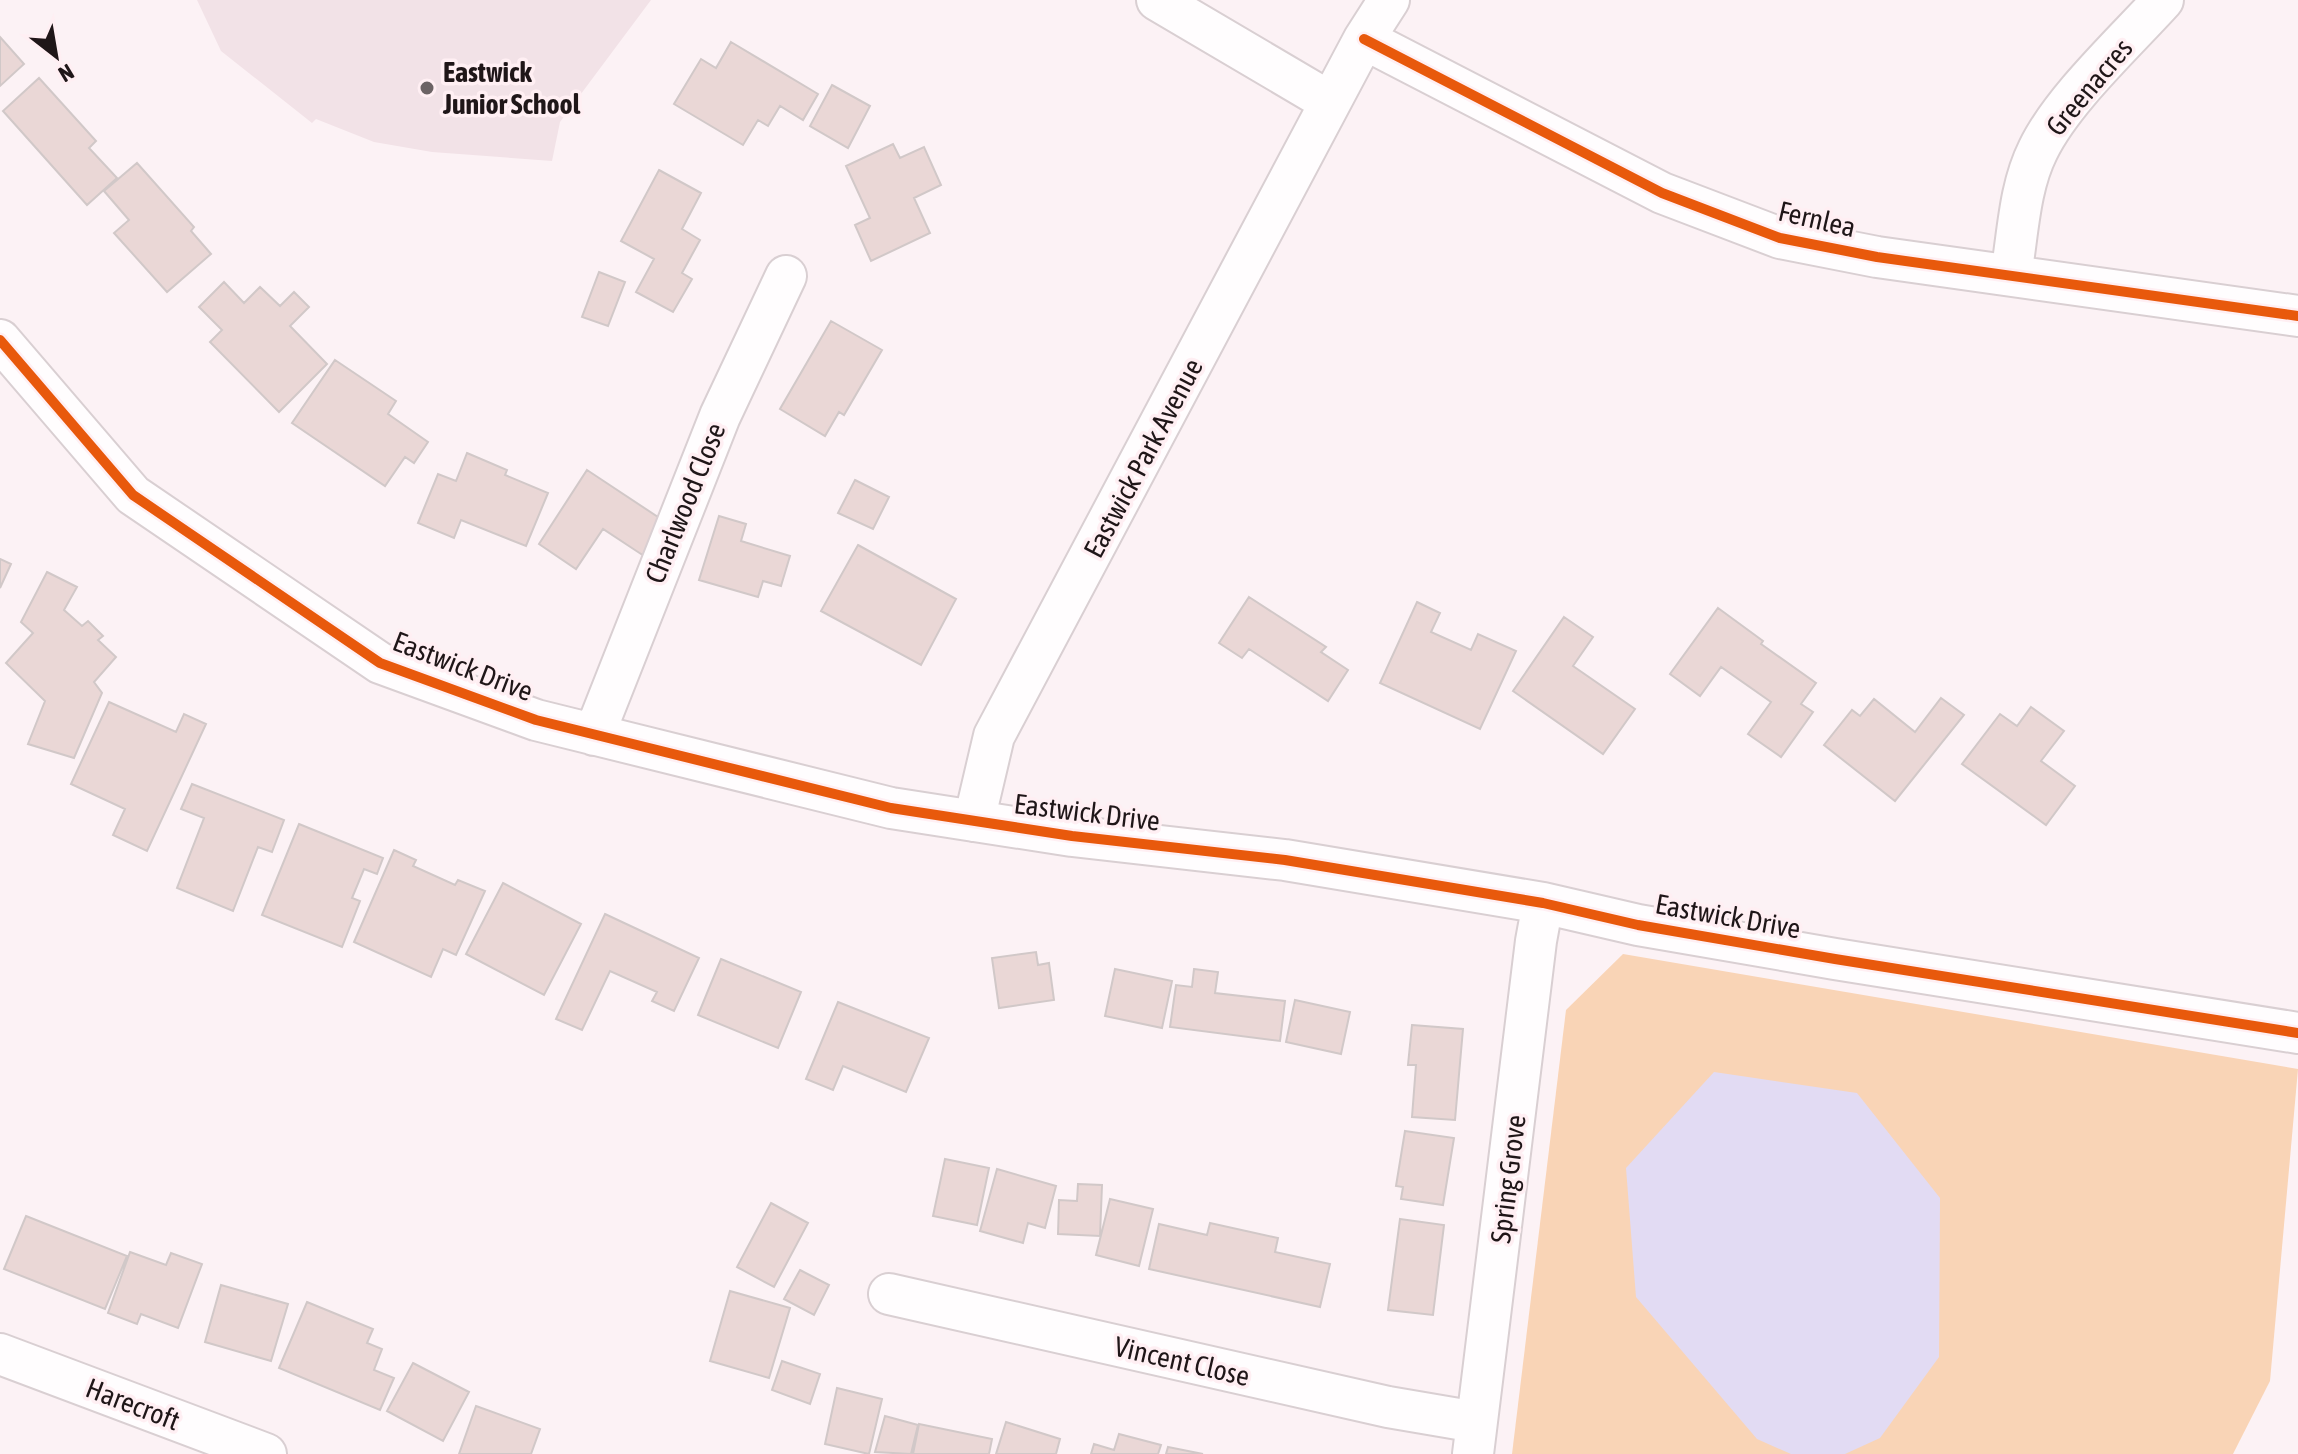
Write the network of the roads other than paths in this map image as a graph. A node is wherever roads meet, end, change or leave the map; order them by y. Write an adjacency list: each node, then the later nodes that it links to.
1 (1157, 0): 5 (street)
2 (1389, 0): 4 (street, Eastwick Park Avenue)
3 (2163, 0): 6 (street, Greenacres)
4 (1364, 39): 5 (street, Eastwick Park Avenue); 6 (street, Fernlea)
5 (1330, 102): 11 (street, Eastwick Park Avenue)
6 (2011, 275): 8 (street, Fernlea)
7 (786, 276): 10 (street, Charlwood Close)
8 (2298, 316)
9 (0, 340): 10 (street, Eastwick Drive)
10 (594, 735): 11 (street, Eastwick Drive)
11 (974, 821): 12 (street, Eastwick Drive)
12 (1543, 903): 13 (street, Eastwick Drive); 16 (street, Spring Grove)
13 (2298, 1033)
14 (889, 1294): 16 (street, Vincent Close)
15 (0, 1354): 17 (street, Harecroft)
16 (1475, 1438)
17 (266, 1454)

